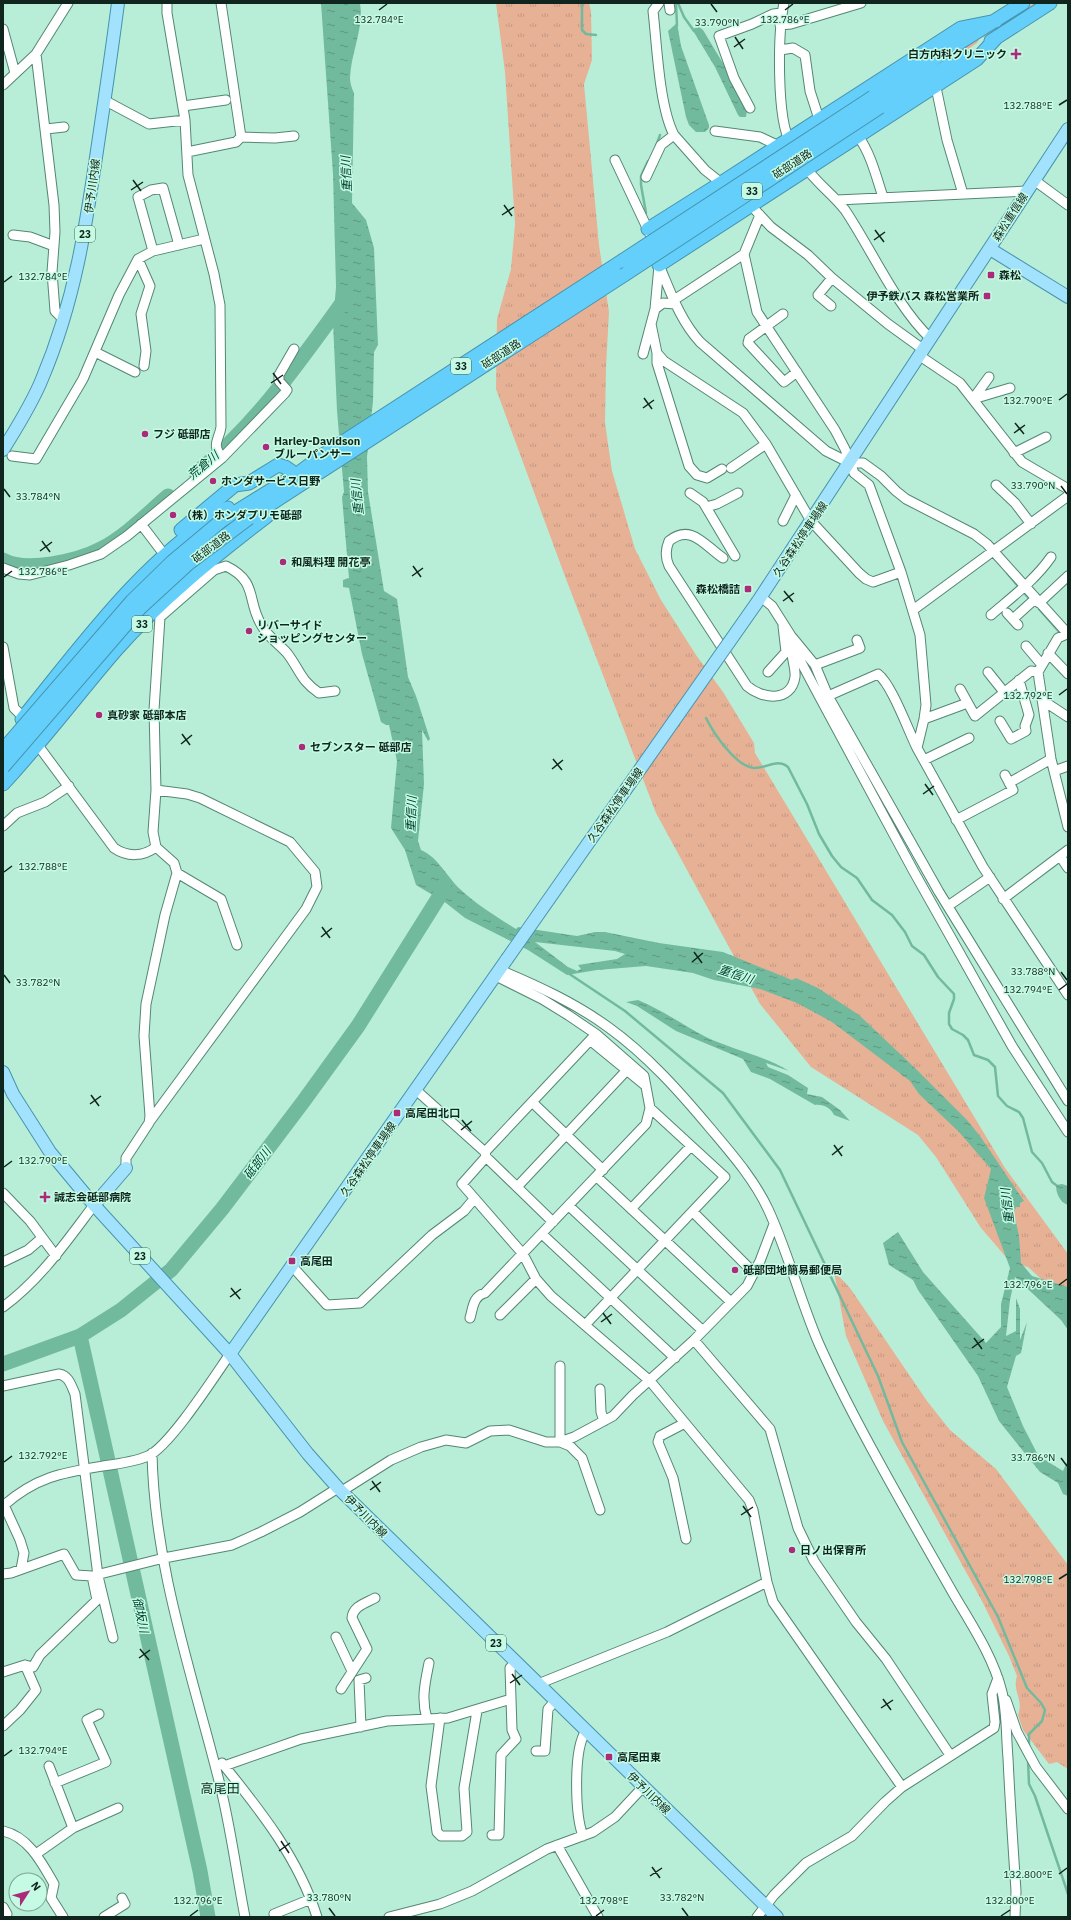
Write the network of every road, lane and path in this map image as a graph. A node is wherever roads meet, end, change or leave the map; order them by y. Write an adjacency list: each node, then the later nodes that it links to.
1 (68, 3): 16 (street)
2 (118, 3): 20 (main road, 伊予川内線 / 23)
3 (167, 3): 23 (street)
4 (221, 3): 34 (street)
5 (659, 3): 31 (street)
6 (784, 3): 10 (street)
7 (861, 3): 12 (street)
8 (1024, 3): 11 (highway, 砥部道路 / 33)
9 (1050, 3): 14 (highway, 砥部道路 / 33)
10 (782, 13): 12 (street); 24 (street)
11 (996, 21): 22 (highway, 砥部道路 / 33); 25 (highway)
12 (780, 25): 15 (street)
13 (3, 29): 17 (street)
14 (998, 37): 19 (highway); 22 (highway, 砥部道路 / 33)
15 (780, 50): 25 (street); 35 (street)
16 (36, 54): 17 (street); 28 (street)
17 (15, 73): 18 (street)
18 (3, 85)
19 (933, 87): 33 (highway); 42 (street)
20 (104, 100): 26 (street); 63 (main road, 伊予川内線 / 23)
21 (226, 100): 23 (street)
22 (877, 102): 84 (highway, 砥部道路 / 33, bridge); 84 (highway, 砥部道路 / 33, bridge)
23 (183, 106): 26 (street)
24 (750, 108)
25 (819, 119): 35 (highway)
26 (185, 120): 36 (street)
27 (64, 127): 28 (street)
28 (46, 129): 51 (street)
29 (1068, 129): 41 (main road, 森松重信線)
30 (715, 131): 35 (street)
31 (674, 135): 39 (street); 40 (street)
32 (294, 136): 34 (street)
33 (858, 136): 38 (highway); 43 (street)
34 (241, 137): 36 (street)
35 (783, 143): 38 (street); 40 (highway)
36 (187, 152): 49 (street)
37 (615, 160): 47 (street)
38 (807, 168): 44 (street); 46 (highway)
39 (646, 177)
40 (722, 183): 46 (street); 47 (highway)
41 (1031, 185): 42 (street); 45 (street); 52 (main road, 森松重信線)
42 (963, 194): 43 (street)
43 (883, 197): 44 (street)
44 (837, 200): 66 (street)
45 (1068, 205)
46 (755, 210): 54 (street); 56 (highway); 57 (street)
47 (648, 229): 56 (street)
48 (13, 234): 51 (street)
49 (204, 239): 50 (street); 82 (street)
50 (178, 245): 53 (street); 53 (street)
51 (54, 246): 63 (street)
52 (990, 249): 58 (main road, 森松重信線); 66 (main road, 久谷森松停車場線)
53 (154, 251): 55 (street)
54 (744, 254): 59 (street); 65 (street)
55 (138, 259): 68 (street); 72 (street)
56 (659, 265): 59 (street); 61 (street)
57 (832, 278): 60 (street); 70 (street)
58 (1068, 298)
59 (674, 302): 61 (street); 83 (street)
60 (831, 306)
61 (655, 309): 64 (street)
62 (782, 314): 65 (street)
63 (63, 319): 80 (main road, 伊予川内線 / 23)
64 (651, 324): 69 (street); 71 (street)
65 (765, 326): 74 (street); 74 (street)
66 (931, 339): 70 (main road, 久谷森松停車場線)
67 (294, 349): 82 (street)
68 (95, 352): 73 (street); 80 (street)
69 (657, 352): 79 (street); 79 (street)
70 (922, 353): 77 (street); 83 (main road, 久谷森松停車場線)
71 (643, 354)
72 (144, 366)
73 (135, 372)
74 (797, 372): 83 (street)
75 (989, 377): 77 (street)
76 (1010, 388): 77 (street)
77 (973, 399): 81 (street)
78 (1046, 437): 81 (street)
79 (766, 444): 89 (street)
80 (7, 453)
81 (1014, 453): 86 (street)
82 (220, 455): 95 (street)
83 (850, 463): 94 (main road, 久谷森松停車場線); 98 (street); 103 (street)
84 (298, 474): 92 (highway, 砥部道路 / 33); 92 (highway, 33); 109 (highway, 33); 144 (highway, 砥部道路 / 33, bridge)
85 (996, 485): 96 (street)
86 (1068, 489)
87 (690, 493): 91 (street)
88 (738, 493): 91 (street)
89 (796, 495): 93 (street); 94 (street)
90 (1068, 496): 96 (street)
91 (706, 507): 99 (street)
92 (215, 515): 97 (highway, 33); 140 (highway, 砥部道路 / 33, bridge)
93 (782, 521)
94 (811, 521): 103 (street); 106 (main road, 久谷森松停車場線)
95 (141, 524): 97 (street); 102 (street)
96 (1031, 524): 98 (street)
97 (167, 547): 132 (highway, 33)
98 (995, 551): 105 (street); 108 (street)
99 (735, 556)
100 (723, 558): 116 (street)
101 (1051, 558): 105 (street)
102 (3, 568)
103 (901, 572): 108 (street)
104 (1068, 576): 107 (street)
105 (1025, 587): 107 (street); 110 (street)
106 (760, 599): 112 (street); 161 (main road, 久谷森松停車場線, bridge)
107 (1037, 601): 111 (street); 113 (street)
108 (913, 610): 134 (street)
109 (155, 612): 127 (street); 138 (highway, 33); 148 (street)
110 (990, 615)
111 (1013, 619)
112 (783, 624): 114 (street); 122 (street)
113 (1068, 633): 119 (street)
114 (791, 636): 116 (street); 120 (street)
115 (857, 640): 120 (street)
116 (792, 645): 172 (street)
117 (1026, 646): 121 (street)
118 (3, 647): 132 (street)
119 (1048, 653): 121 (street); 124 (street)
120 (815, 665): 129 (street)
121 (1040, 668): 125 (street); 130 (street)
122 (768, 672)
123 (988, 672): 128 (street)
124 (1068, 674)
125 (1019, 680): 128 (street); 135 (street)
126 (960, 690): 128 (street)
127 (335, 691)
128 (1004, 692)
129 (828, 696): 139 (street); 159 (street)
130 (1042, 700): 133 (street); 141 (street)
131 (962, 705): 134 (street)
132 (23, 717): 137 (highway, 33)
133 (1068, 717)
134 (924, 719): 139 (street)
135 (1000, 721)
136 (969, 738): 142 (street)
137 (3, 742)
138 (37, 744): 146 (highway, 33); 147 (street)
139 (917, 748): 142 (street)
140 (3, 750)
141 (1051, 759): 145 (street); 149 (street)
142 (924, 760): 149 (street)
143 (1068, 766): 145 (street)
144 (3, 768)
145 (1054, 771): 151 (street)
146 (3, 784)
147 (69, 786): 150 (street); 152 (street)
148 (156, 790): 152 (street); 171 (street)
149 (956, 820): 157 (street)
150 (3, 826)
151 (1068, 828)
152 (156, 847): 156 (street)
153 (1068, 850): 154 (street)
154 (1060, 856): 155 (street); 158 (street)
155 (1068, 868)
156 (177, 873): 160 (street); 171 (street)
157 (990, 877): 158 (street); 159 (street)
158 (1003, 899): 162 (street)
159 (948, 906): 168 (street)
160 (237, 945)
161 (498, 973): 163 (street); 167 (main road, 久谷森松停車場線); 186 (street)
162 (1068, 995)
163 (594, 1037): 164 (street); 166 (street); 169 (street)
164 (627, 1070): 166 (street); 173 (street)
165 (3, 1073): 182 (main road, 伊予川内線 / 23)
166 (646, 1086): 170 (street)
167 (416, 1090): 175 (street); 193 (main road, 久谷森松停車場線)
168 (1068, 1101)
169 (532, 1102): 173 (street); 175 (street)
170 (650, 1108): 174 (street); 177 (street)
171 (149, 1122): 176 (street)
172 (1068, 1132)
173 (566, 1135): 177 (street); 178 (street)
174 (691, 1146): 183 (street); 184 (street)
175 (486, 1154): 178 (street); 180 (street)
176 (126, 1168): 182 (main road)
177 (600, 1173): 181 (street); 183 (street)
178 (517, 1187): 185 (street)
179 (3, 1193): 188 (street)
180 (474, 1199): 190 (street); 193 (street)
181 (569, 1206): 185 (street); 194 (street)
182 (96, 1207): 191 (street); 205 (main road, 伊予川内線 / 23)
183 (631, 1209): 189 (street)
184 (693, 1212): 189 (street); 195 (street)
185 (553, 1222): 187 (street)
186 (774, 1224): 195 (street); 233 (street)
187 (542, 1234): 190 (street); 197 (street)
188 (42, 1238): 191 (street); 192 (street)
189 (665, 1241): 194 (street); 198 (street)
190 (523, 1254): 196 (street); 201 (street)
191 (56, 1256): 199 (street)
192 (3, 1262)
193 (292, 1266): 205 (main road, 久谷森松停車場線)
194 (638, 1270): 197 (street); 203 (street)
195 (754, 1273): 198 (street)
196 (536, 1279): 200 (street); 202 (street)
197 (611, 1298): 202 (street); 206 (street)
198 (731, 1302): 203 (street)
199 (3, 1307)
200 (500, 1315)
201 (470, 1318)
202 (585, 1325): 208 (street)
203 (702, 1330): 204 (street)
204 (694, 1340): 206 (street); 248 (street)
205 (230, 1354): 214 (street); 216 (main road, 伊予川内線 / 23)
206 (675, 1358): 208 (street)
207 (560, 1366): 213 (street)
208 (650, 1381): 211 (street); 212 (street)
209 (3, 1386): 215 (street)
210 (600, 1388): 211 (street)
211 (604, 1421): 213 (street)
212 (686, 1423): 219 (street); 224 (street)
213 (560, 1442): 216 (street); 218 (street)
214 (150, 1455): 215 (street); 220 (street)
215 (85, 1469): 217 (street); 223 (street)
216 (340, 1490): 220 (street); 228 (main road, 伊予川内線 / 23)
217 (4, 1506): 221 (street)
218 (600, 1510)
219 (686, 1539)
220 (161, 1560): 223 (street); 246 (street)
221 (21, 1570): 222 (street); 223 (street)
222 (3, 1574)
223 (97, 1576): 227 (street); 230 (street)
224 (767, 1582): 234 (street); 253 (street)
225 (375, 1598): 232 (street)
226 (336, 1637): 232 (street)
227 (113, 1638)
228 (516, 1662): 234 (main road, 伊予川内線 / 23); 237 (street)
229 (429, 1663): 242 (street)
230 (25, 1665): 231 (street); 243 (street)
231 (3, 1672)
232 (351, 1674): 235 (street); 244 (street)
233 (998, 1678): 236 (street); 248 (street)
234 (538, 1684): 238 (main road, 伊予川内線 / 23)
235 (341, 1689)
236 (1003, 1694): 255 (street); 274 (street)
237 (511, 1699): 239 (street); 258 (street)
238 (555, 1701): 245 (main road, 伊予川内線 / 23); 247 (street)
239 (476, 1711): 241 (street); 241 (street)
240 (99, 1714): 251 (street)
241 (440, 1718): 242 (street)
242 (427, 1719): 244 (street)
243 (3, 1726)
244 (361, 1727): 250 (street)
245 (586, 1731): 252 (main road, 伊予川内線 / 23); 259 (street)
246 (211, 1749): 250 (street); 267 (street)
247 (536, 1751)
248 (950, 1755): 253 (street)
249 (49, 1766): 251 (street)
250 (224, 1766): 263 (street)
251 (56, 1783): 256 (street)
252 (643, 1787): 259 (street); 264 (main road, 伊予川内線 / 23)
253 (902, 1787): 264 (street)
254 (118, 1808): 256 (street)
255 (1068, 1809)
256 (73, 1828): 261 (street)
257 (3, 1831): 261 (street)
258 (492, 1835)
259 (583, 1836): 260 (street)
260 (558, 1845): 270 (street); 271 (street)
261 (36, 1854): 265 (street)
262 (122, 1898): 266 (street)
263 (311, 1899): 268 (street); 269 (street)
264 (766, 1905): 272 (street); 273 (main road, 伊予川内線 / 23)
265 (63, 1917)
266 (104, 1917)
267 (245, 1917)
268 (275, 1917)
269 (317, 1917)
270 (389, 1917)
271 (598, 1917)
272 (757, 1917)
273 (777, 1917)
274 (1014, 1917)

